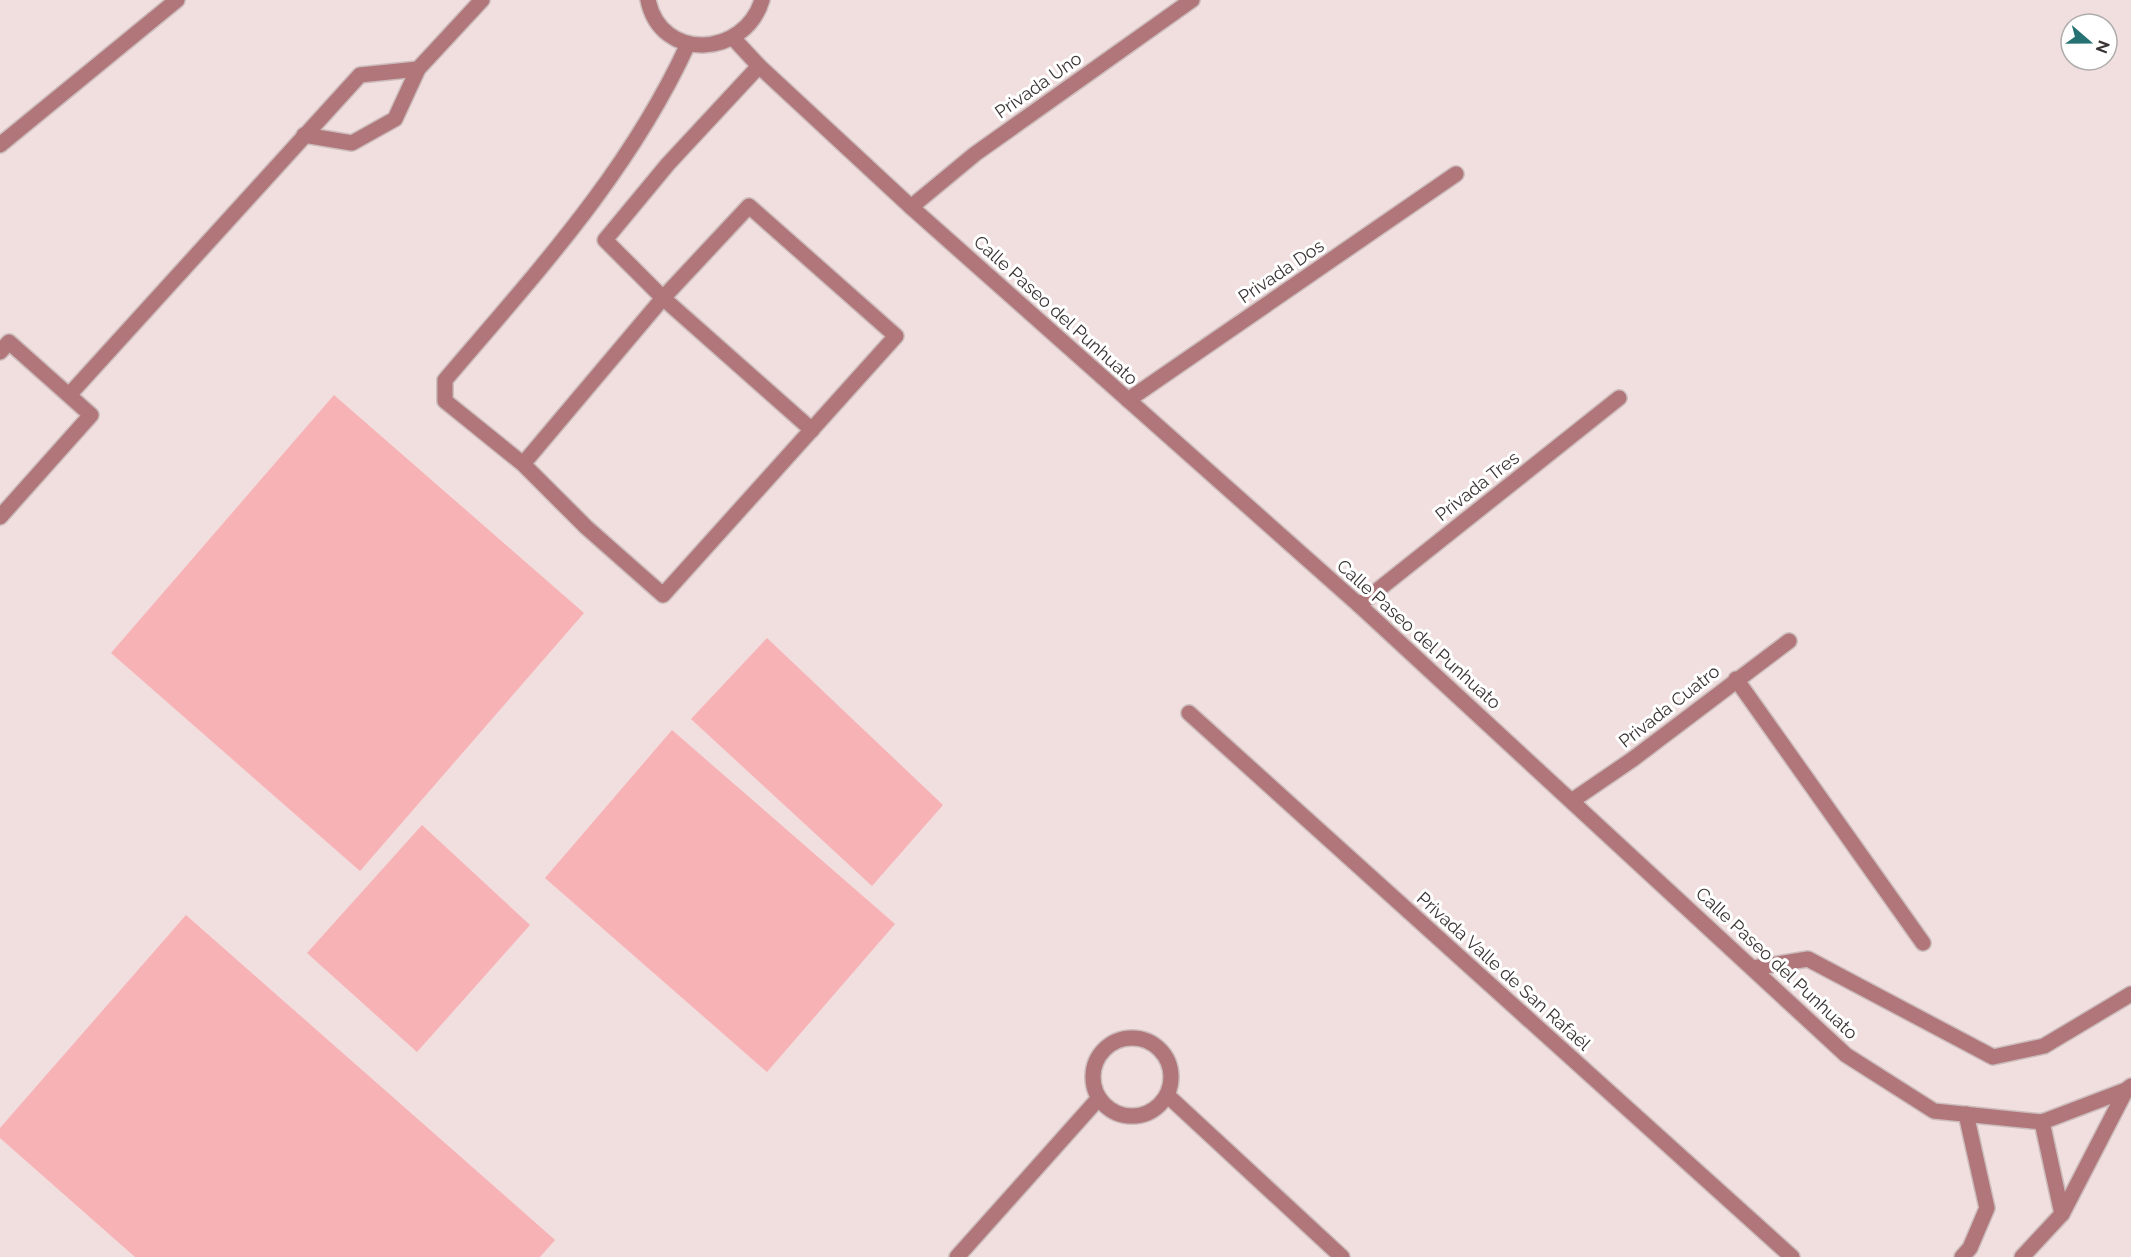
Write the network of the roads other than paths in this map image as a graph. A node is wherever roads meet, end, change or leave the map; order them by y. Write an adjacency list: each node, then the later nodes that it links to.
1 (177, 0): 11 (street)
2 (482, 0): 9 (street)
3 (648, 0): 7 (street)
4 (762, 0): 6 (street)
5 (1192, 0): 13 (street, Privada Uno)
6 (734, 38): 7 (street); 8 (street, Calle Paseo del Punhuato)
7 (688, 44): 20 (street)
8 (759, 66): 13 (street, Calle Paseo del Punhuato); 14 (street)
9 (418, 69): 10 (street); 10 (street)
10 (304, 135): 16 (street)
11 (0, 145)
12 (1456, 174): 18 (street, Privada Dos)
13 (911, 207): 18 (street, Calle Paseo del Punhuato)
14 (663, 298): 19 (street); 19 (street); 20 (street)
15 (0, 352): 16 (street)
16 (70, 394): 21 (street)
17 (1619, 398): 22 (street, Privada Tres)
18 (1128, 400): 22 (street, Calle Paseo del Punhuato)
19 (812, 430): 20 (street)
20 (523, 464)
21 (0, 517)
22 (1359, 604): 26 (street, Calle Paseo del Punhuato)
23 (1789, 641): 24 (street, Privada Cuatro)
24 (1736, 679): 26 (street, Privada Cuatro); 27 (street)
25 (1189, 713): 38 (street, Privada Valle de San Rafaél)
26 (1573, 800): 28 (street, Calle Paseo del Punhuato)
27 (1923, 944)
28 (1753, 968): 29 (street); 33 (street, Calle Paseo del Punhuato)
29 (2131, 993)
30 (2129, 1088): 34 (street, Calle Paseo del Punhuato); 35 (street)
31 (1167, 1095): 32 (street); 32 (street); 37 (street)
32 (1099, 1098): 36 (street)
33 (1966, 1114): 34 (street, Calle Paseo del Punhuato); 39 (street)
34 (2042, 1122): 35 (street)
35 (2062, 1214): 40 (street)
36 (957, 1257)
37 (1342, 1257)
38 (1792, 1257)
39 (1962, 1257)
40 (2022, 1257)

